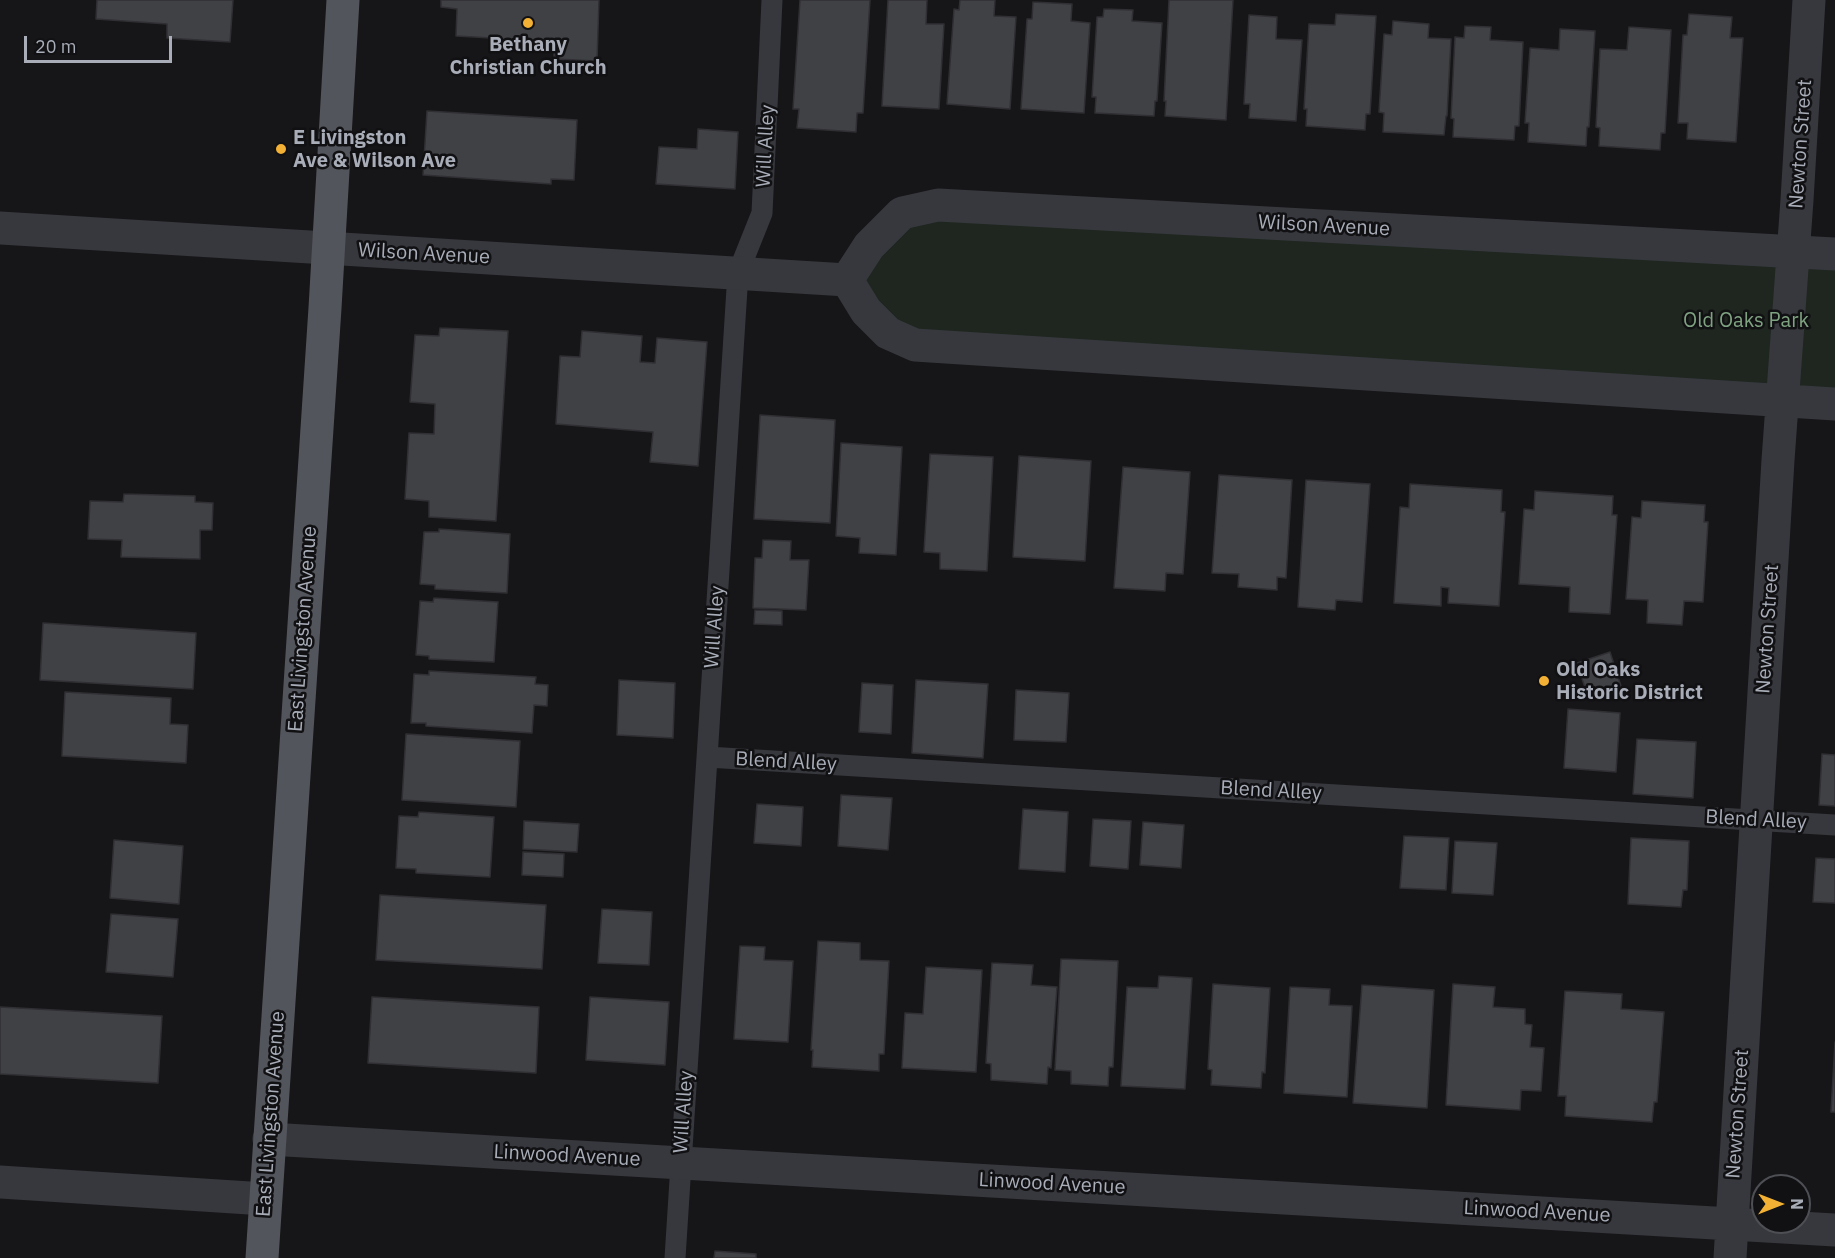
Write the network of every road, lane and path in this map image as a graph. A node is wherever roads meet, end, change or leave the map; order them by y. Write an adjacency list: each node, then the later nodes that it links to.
1 (343, 0): 5 (main road, East Livingston Avenue)
2 (772, 0): 8 (lane, Will Alley)
3 (1809, 0): 6 (street, Newton Street)
4 (0, 228): 5 (street, Wilson Avenue)
5 (328, 248): 8 (street, Wilson Avenue); 15 (main road, East Livingston Avenue)
6 (1793, 252): 7 (street, Wilson Avenue); 9 (street, Wilson Avenue); 10 (street, Newton Street)
7 (1835, 254)
8 (738, 273): 9 (street, Wilson Avenue); 12 (lane, Will Alley)
9 (847, 280): 10 (street)
10 (1784, 400): 11 (street); 13 (street, Newton Street)
11 (1835, 404)
12 (707, 757): 13 (lane, Blend Alley); 16 (lane, Will Alley)
13 (1756, 821): 14 (lane, Blend Alley); 19 (street, Newton Street)
14 (1835, 825)
15 (269, 1139): 16 (street, Linwood Avenue); 18 (main road, East Livingston Avenue)
16 (681, 1163): 19 (street, Linwood Avenue); 22 (lane, Will Alley)
17 (0, 1182): 18 (street)
18 (266, 1199): 21 (main road, East Livingston Avenue)
19 (1732, 1223): 20 (street, Linwood Avenue); 23 (street, Newton Street)
20 (1835, 1230)
21 (262, 1258)
22 (675, 1258)
23 (1730, 1258)

